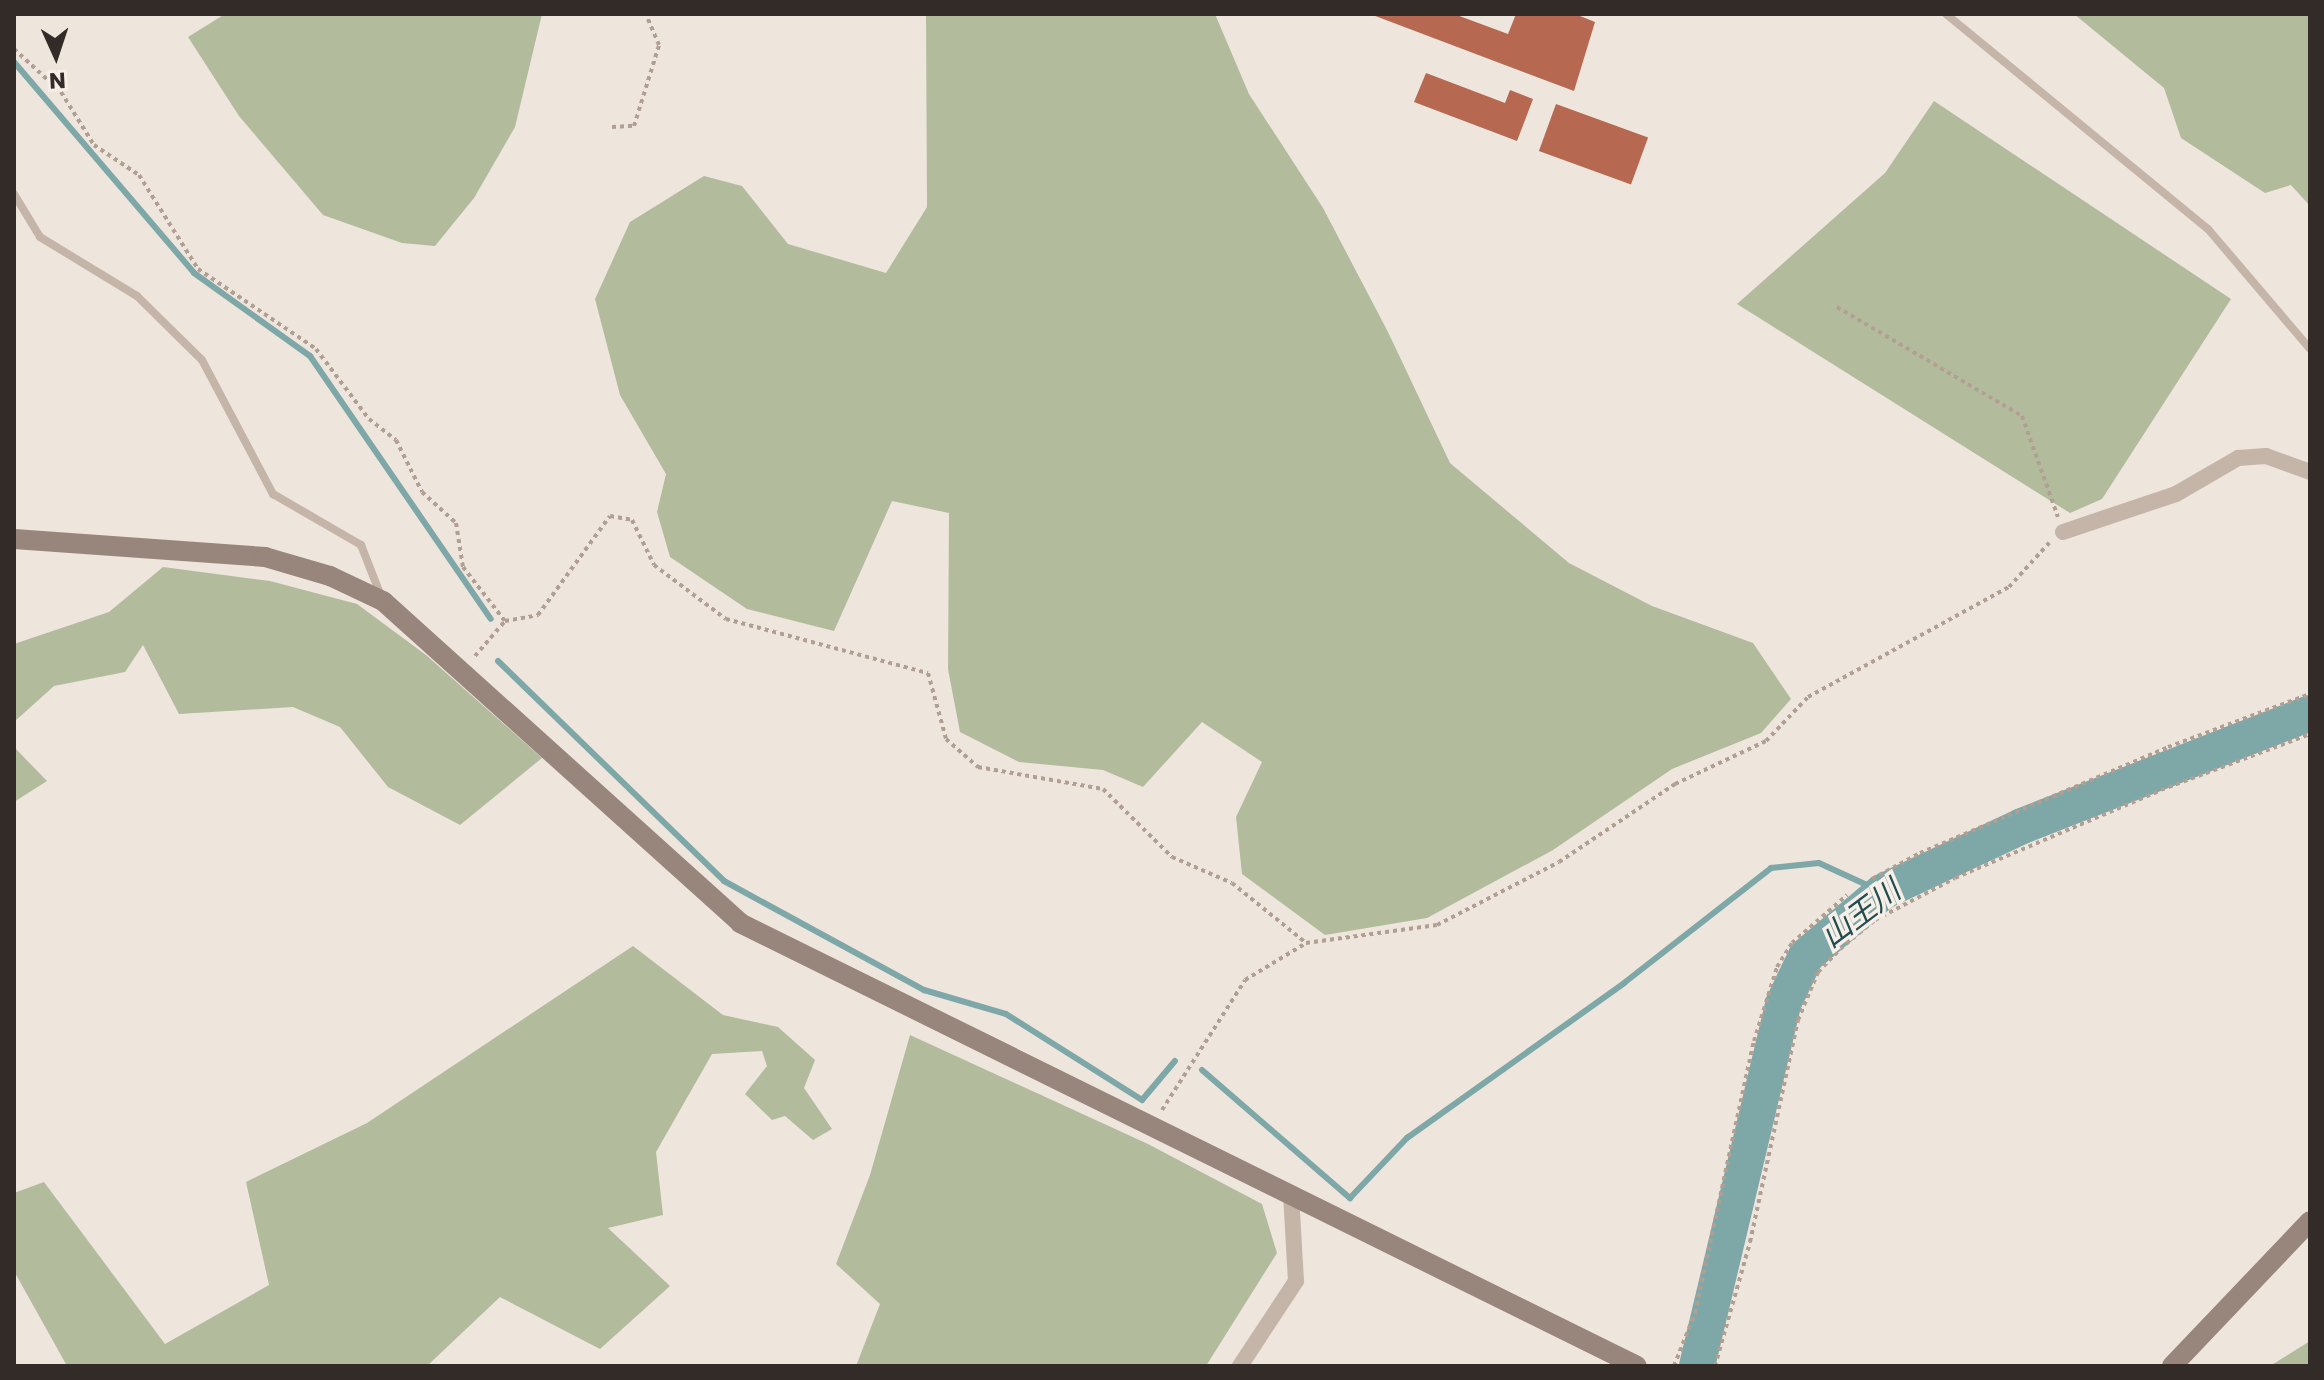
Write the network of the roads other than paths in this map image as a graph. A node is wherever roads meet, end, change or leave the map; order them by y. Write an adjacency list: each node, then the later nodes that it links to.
1 (1946, 14): 3 (lane)
2 (14, 194): 7 (lane)
3 (2310, 349)
4 (2310, 472): 5 (street)
5 (2063, 532)
6 (14, 539): 7 (street)
7 (383, 601): 8 (street)
8 (1291, 1195): 10 (street); 11 (street)
9 (2310, 1221): 12 (street)
10 (1240, 1366)
11 (1637, 1366)
12 (2172, 1366)

